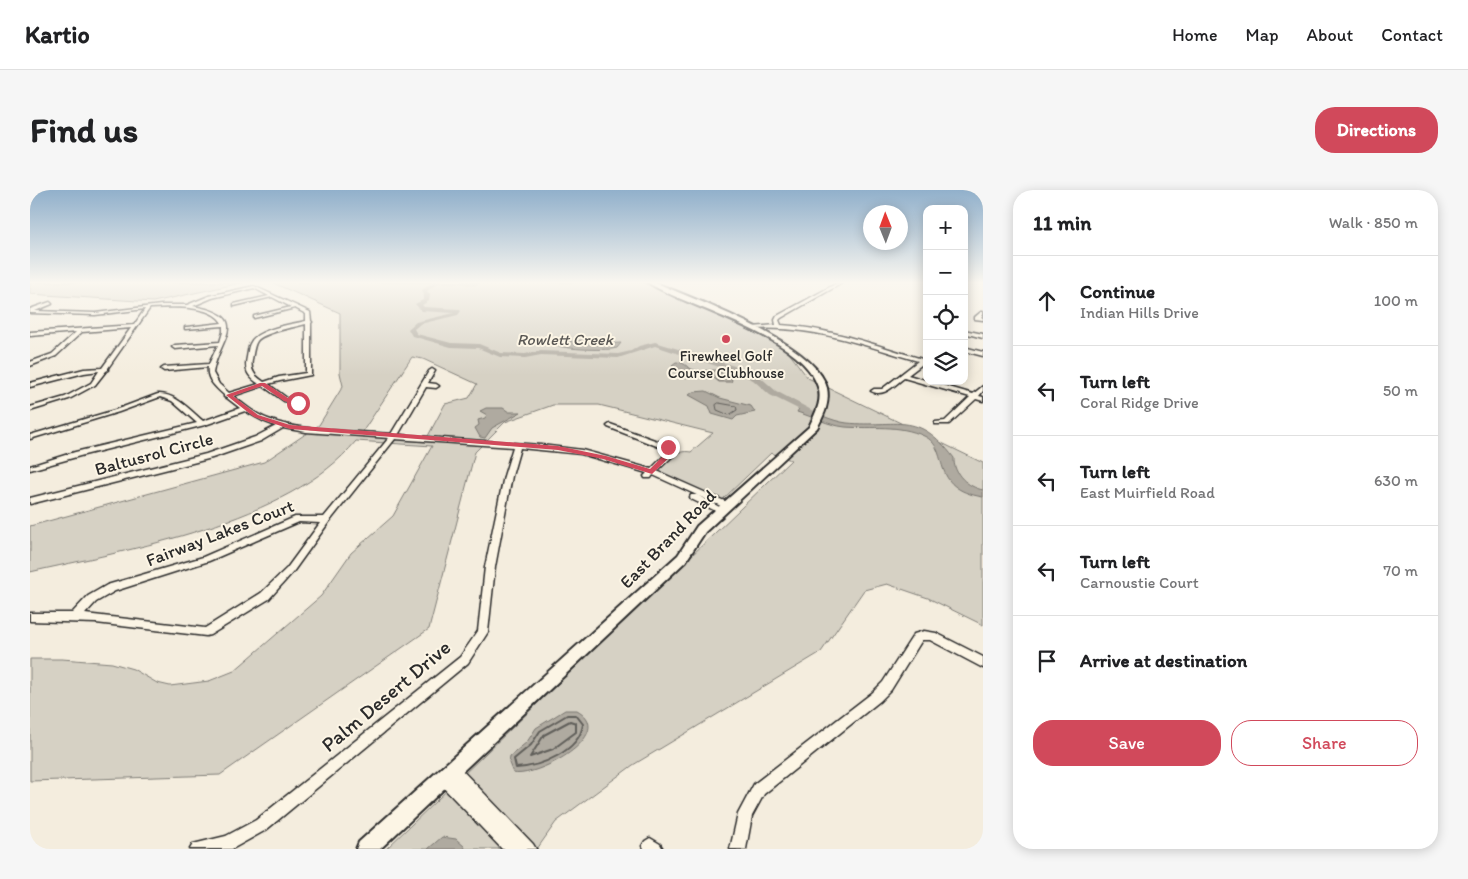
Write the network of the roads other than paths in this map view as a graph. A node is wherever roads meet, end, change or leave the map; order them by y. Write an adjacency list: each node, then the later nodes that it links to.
1 (42, 313): 11 (street)
2 (80, 313): 11 (street)
3 (99, 313): 11 (street)
4 (144, 313): 16 (street)
5 (208, 313): 15 (street)
6 (273, 313): 12 (street)
7 (307, 313): 14 (street)
8 (718, 313): 19 (main road, East Brand Road)
9 (787, 313): 17 (street)
10 (983, 313): 13 (street)
11 (76, 315)
12 (256, 317)
13 (983, 320)
14 (310, 322): 36 (street); 36 (street)
15 (222, 324): 18 (street); 24 (street)
16 (134, 326): 20 (street); 32 (street)
17 (779, 327): 19 (street); 28 (street)
18 (187, 328)
19 (752, 328): 59 (main road, East Brand Road)
20 (80, 331): 22 (street); 30 (street)
21 (968, 332): 23 (street)
22 (30, 334)
23 (983, 336)
24 (218, 343): 25 (street); 31 (street)
25 (174, 347)
26 (968, 350): 27 (street)
27 (983, 354)
28 (923, 359)
29 (923, 361): 35 (street)
30 (30, 364)
31 (210, 365): 33 (street); 42 (street)
32 (106, 369): 37 (street); 46 (street)
33 (164, 370)
34 (432, 371): 38 (street)
35 (904, 376): 41 (street); 43 (street)
36 (262, 384): 42 (street); 45 (street)
37 (30, 385)
38 (424, 385): 39 (street); 53 (street)
39 (436, 386)
40 (983, 388): 43 (street)
41 (874, 391)
42 (226, 396): 47 (street)
43 (975, 397): 44 (street); 48 (street)
44 (983, 399)
45 (298, 403)
46 (30, 409)
47 (242, 409): 49 (street); 51 (street)
48 (937, 423)
49 (203, 424): 52 (street); 56 (street)
50 (610, 426): 57 (street)
51 (279, 427): 53 (street); 58 (street, Baltusrol Circle)
52 (30, 438)
53 (393, 438): 54 (street); 60 (street)
54 (516, 447): 57 (street); 65 (street, Palm Desert Drive)
55 (30, 457): 56 (street)
56 (33, 467)
57 (650, 474): 59 (street)
58 (30, 501)
59 (723, 507): 64 (main road, East Brand Road)
60 (326, 520): 61 (street, Fairway Lakes Court); 61 (street)
61 (76, 616): 62 (street)
62 (30, 617)
63 (983, 663): 69 (street)
64 (447, 773): 66 (main road, East Brand Road); 67 (street); 68 (street)
65 (198, 849)
66 (366, 849)
67 (513, 849)
68 (528, 849)
69 (738, 849)

